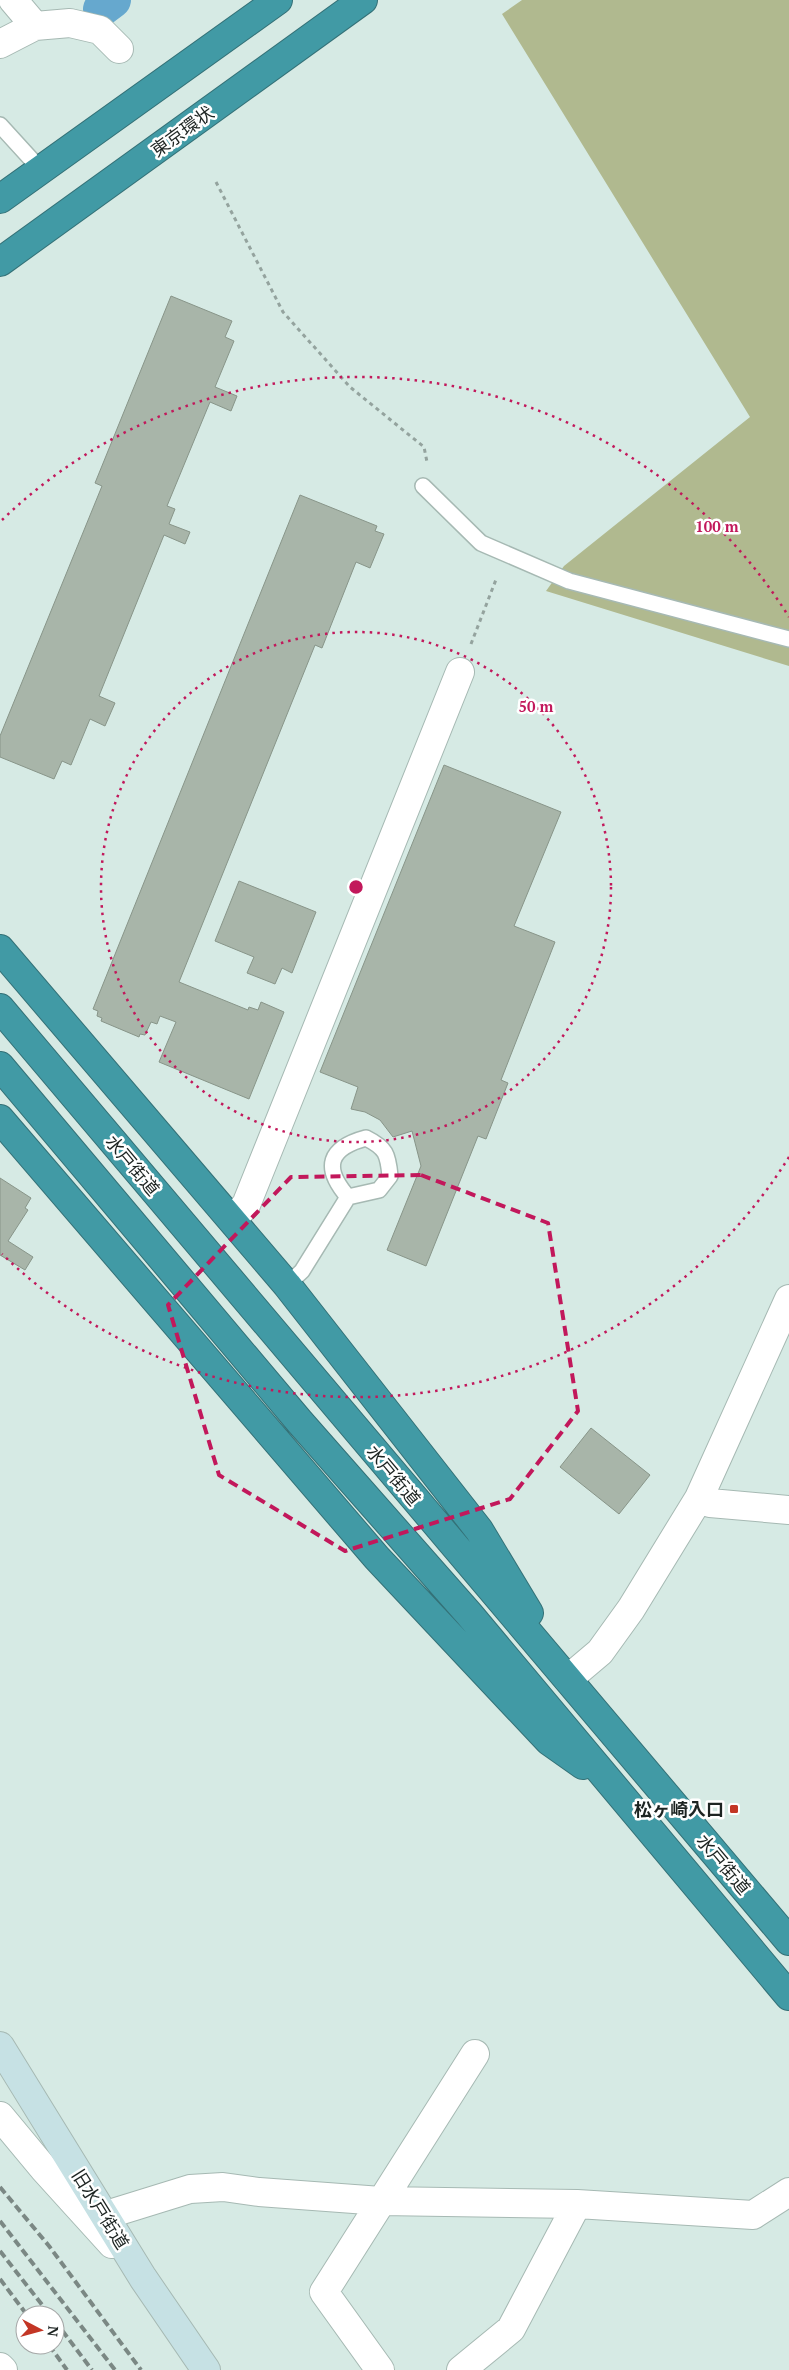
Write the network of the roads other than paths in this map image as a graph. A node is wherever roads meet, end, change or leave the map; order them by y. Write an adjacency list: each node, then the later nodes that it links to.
1 (13, 0): 4 (street)
2 (278, 0): 8 (highway)
3 (363, 0): 10 (highway, 東京環状)
4 (35, 26): 5 (street); 6 (street)
5 (0, 44)
6 (119, 50)
7 (0, 125): 8 (lane)
8 (41, 170): 9 (highway)
9 (0, 199)
10 (0, 262)
11 (423, 486): 12 (lane)
12 (789, 639)
13 (460, 672): 19 (street)
14 (0, 949): 19 (highway)
15 (0, 1008): 24 (highway, 水戸街道)
16 (0, 1066): 25 (highway, 水戸街道)
17 (0, 1119): 25 (highway)
18 (348, 1197): 20 (lane)
19 (232, 1219): 20 (highway)
20 (287, 1285): 24 (highway)
21 (789, 1299): 22 (street)
22 (699, 1498): 23 (street); 24 (street)
23 (789, 1510)
24 (568, 1679): 26 (highway, 水戸街道)
25 (618, 1792): 27 (highway, 水戸街道)
26 (788, 1936)
27 (789, 1996)
28 (0, 2046): 34 (street, 旧水戸街道)
29 (475, 2054): 32 (street)
30 (0, 2116): 35 (street)
31 (789, 2192): 33 (street)
32 (381, 2201): 33 (street); 34 (street); 39 (street)
33 (577, 2204): 40 (street)
34 (106, 2215): 35 (street, 旧水戸街道)
35 (143, 2278): 38 (street, 旧水戸街道)
36 (0, 2366): 37 (street)
37 (3, 2370)
38 (206, 2370)
39 (380, 2370)
40 (460, 2370)

